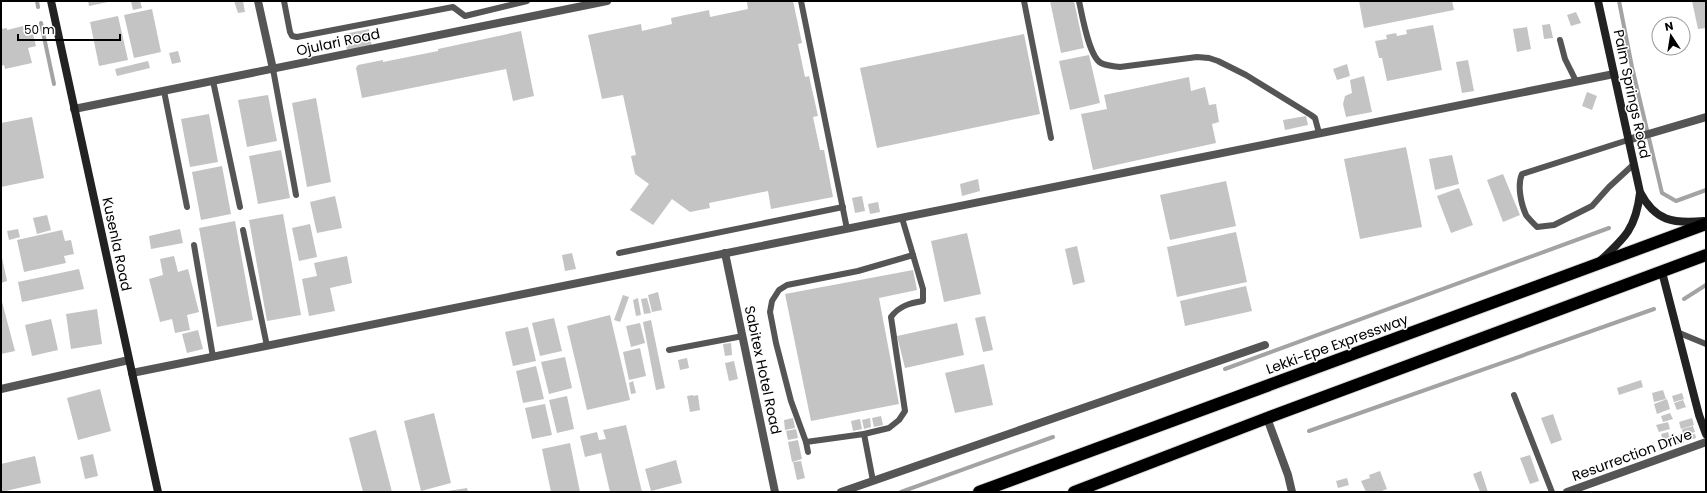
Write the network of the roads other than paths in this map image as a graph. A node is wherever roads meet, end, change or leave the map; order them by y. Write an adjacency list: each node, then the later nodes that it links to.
1 (51, 1): 16 (street, Kusenla Road)
2 (258, 1): 11 (street)
3 (284, 1): 4 (lane)
4 (527, 1)
5 (607, 1): 11 (street, Ojulari Road)
6 (801, 1): 26 (lane)
7 (1024, 1): 19 (lane)
8 (1079, 1): 18 (lane)
9 (1598, 1): 12 (street, Palm Springs Road)
10 (1560, 40): 14 (lane)
11 (273, 69): 13 (street, Ojulari Road); 23 (lane)
12 (1614, 74): 14 (street); 20 (street, Palm Springs Road)
13 (213, 81): 15 (street, Ojulari Road); 25 (lane)
14 (1576, 81): 18 (street)
15 (164, 91): 16 (street, Ojulari Road); 24 (lane)
16 (74, 109): 46 (street, Kusenla Road)
17 (1706, 117): 20 (street)
18 (1319, 133): 27 (street)
19 (1051, 138)
20 (1628, 140): 21 (street, Palm Springs Road); 21 (lane)
21 (1634, 164): 22 (street, Palm Springs Road)
22 (1640, 192): 28 (street, Palm Springs Road); 37 (street, Palm Springs Road)
23 (296, 195)
24 (187, 207)
25 (240, 207)
26 (843, 207): 30 (lane); 33 (lane)
27 (902, 218): 30 (street); 35 (lane)
28 (1706, 221)
29 (1706, 224): 37 (highway, Lekki-Epe Expressway)
30 (847, 229): 34 (street)
31 (243, 230): 43 (lane)
32 (194, 245): 45 (lane)
33 (618, 252)
34 (726, 253): 40 (street, Sabitex Hotel Road); 43 (street)
35 (913, 255): 51 (lane); 53 (lane)
36 (1706, 256): 38 (highway)
37 (1593, 266): 60 (highway, Lekki-Epe Expressway)
38 (1662, 272): 39 (street); 50 (highway)
39 (1677, 332): 41 (lane); 52 (street)
40 (742, 336): 44 (lane); 58 (street, Sabitex Hotel Road)
41 (1706, 344)
42 (1265, 345): 56 (street)
43 (267, 346): 45 (street)
44 (669, 350)
45 (213, 357): 47 (street)
46 (129, 360): 47 (street, Kusenla Road); 48 (street)
47 (132, 373): 57 (street, Kusenla Road)
48 (1, 389)
49 (1514, 395): 63 (lane)
50 (1267, 418): 61 (highway); 62 (street)
51 (864, 434): 53 (lane); 56 (lane)
52 (1706, 434)
53 (806, 442): 55 (lane)
54 (1706, 442): 64 (street, Resurrection Drive)
55 (808, 452)
56 (872, 481): 59 (street)
57 (158, 492)
58 (775, 492)
59 (841, 492)
60 (979, 492)
61 (1074, 492)
62 (1292, 492)
63 (1552, 492)
64 (1567, 492)

